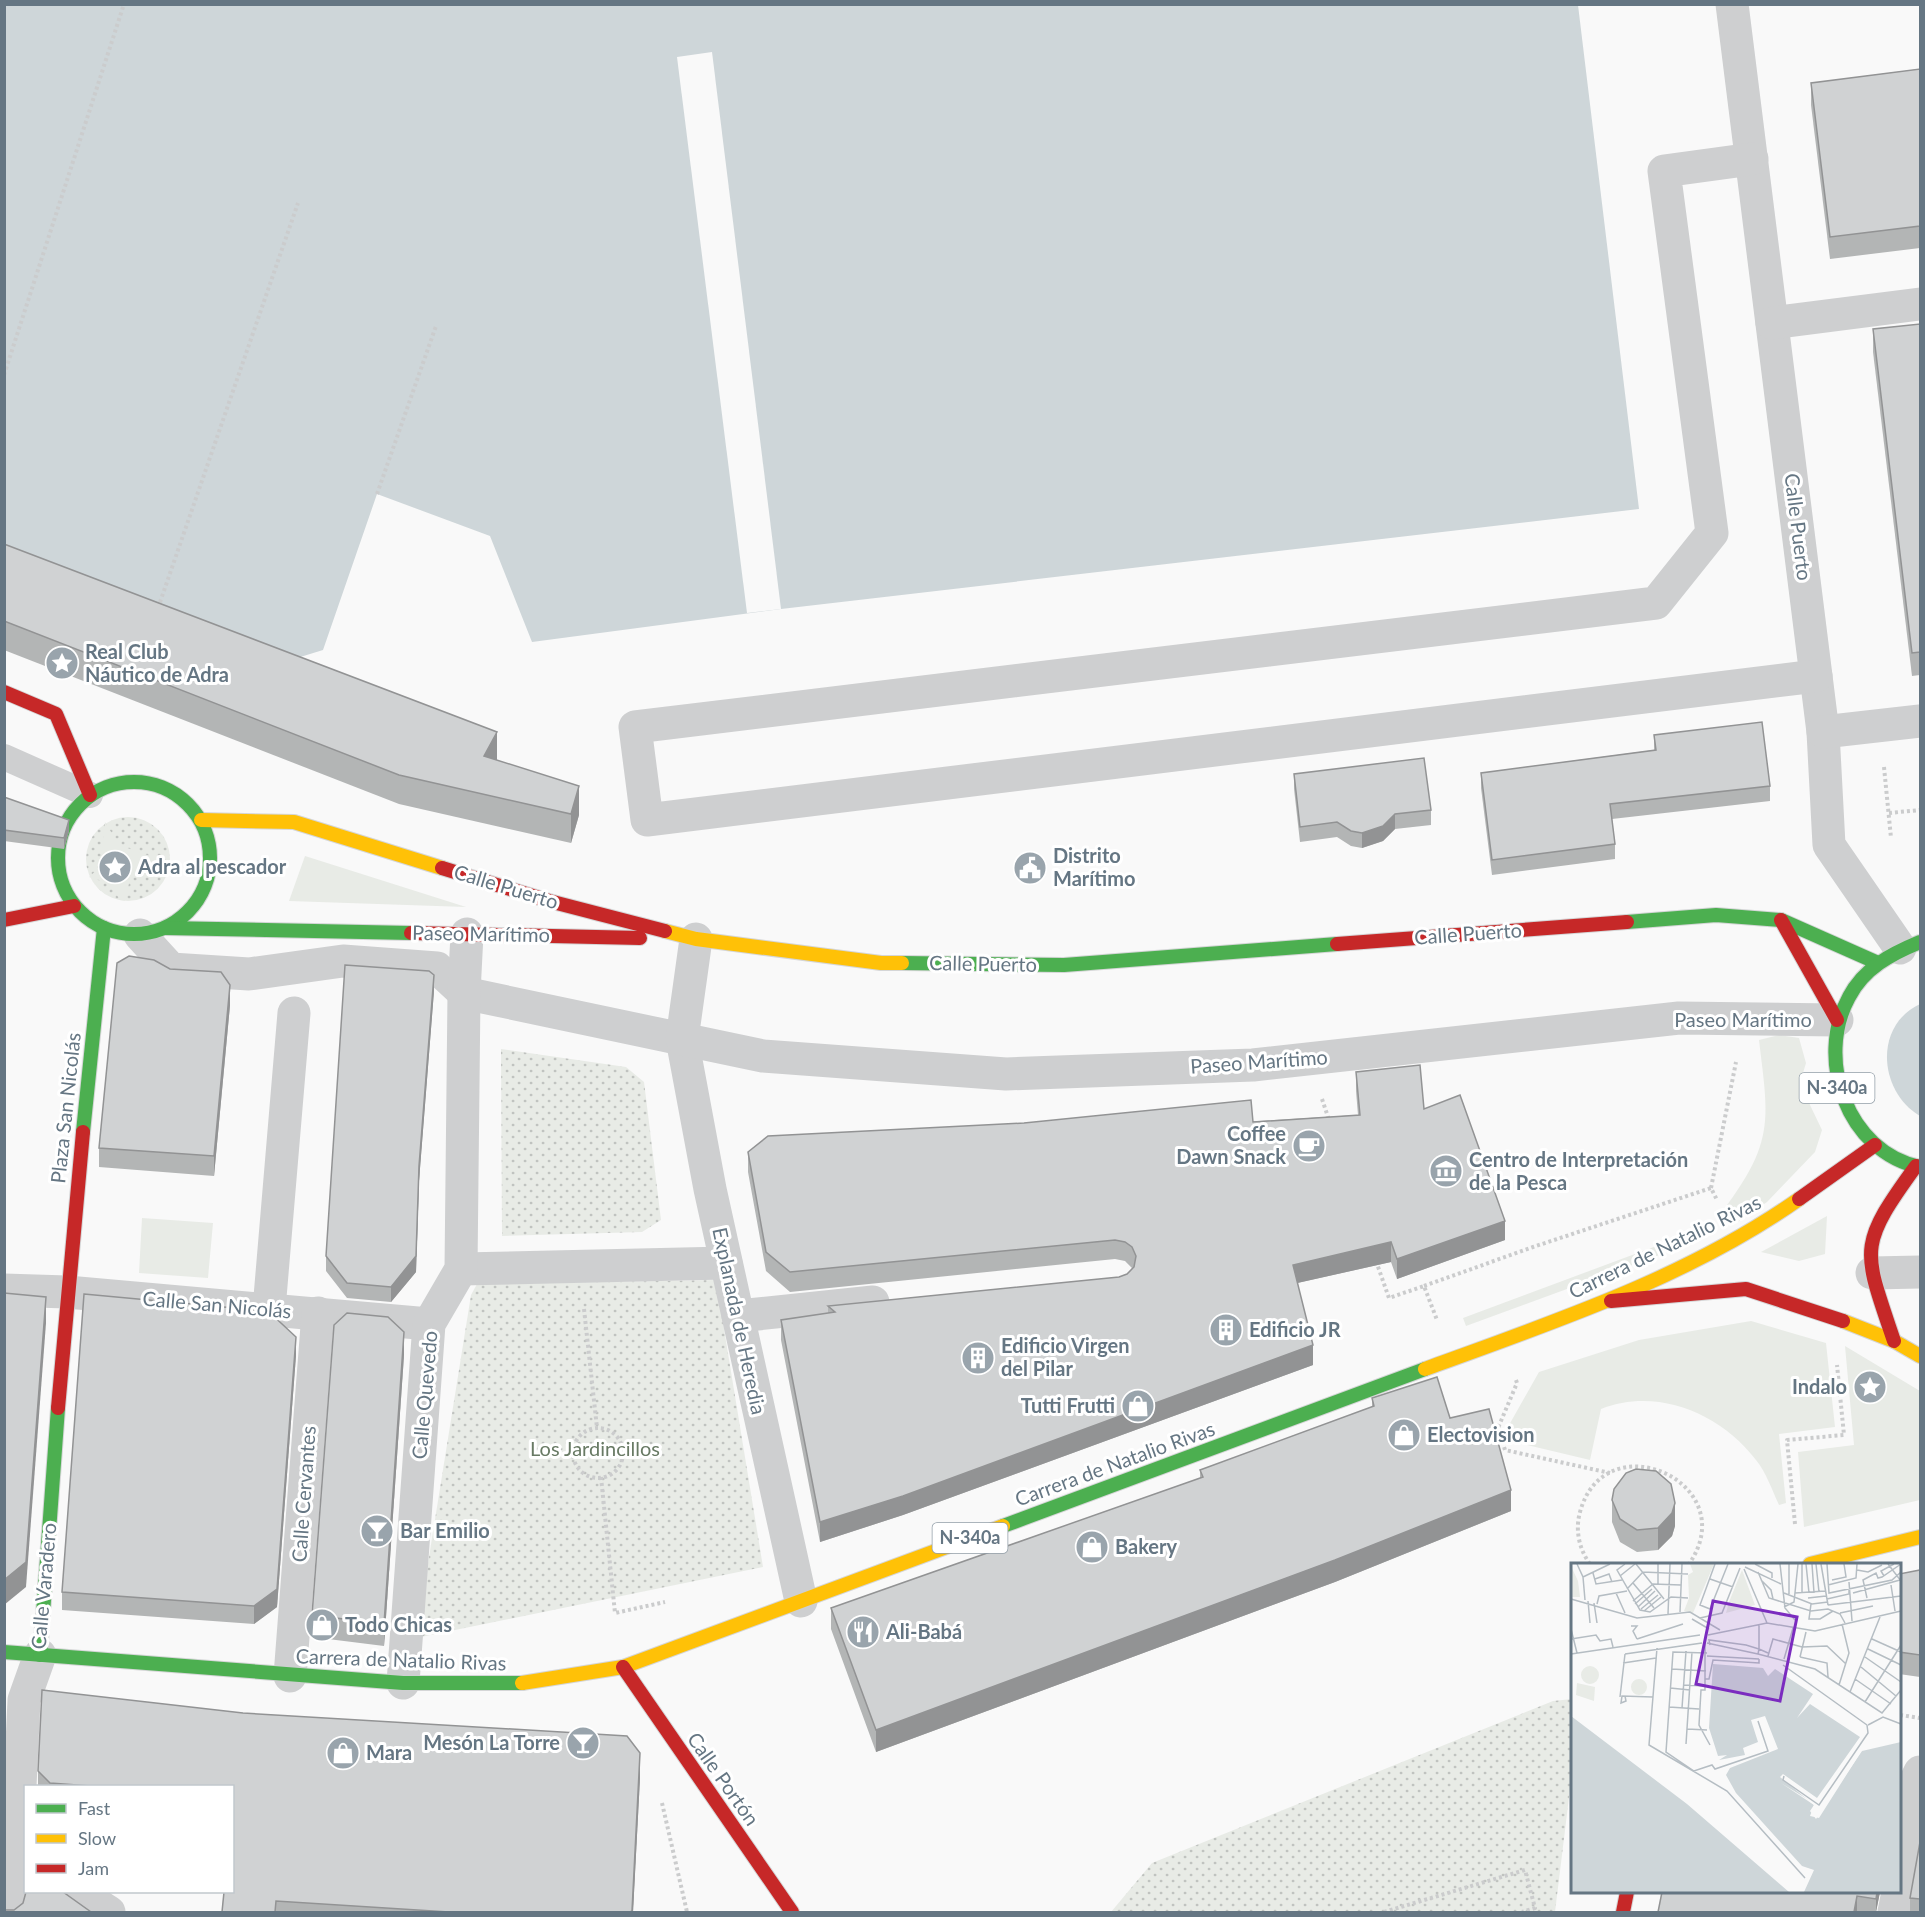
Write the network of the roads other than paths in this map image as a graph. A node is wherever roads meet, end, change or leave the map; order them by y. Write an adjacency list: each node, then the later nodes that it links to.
1 (1732, 4): 2 (street, Calle Puerto)
2 (1752, 159): 4 (street, Calle Puerto); 5 (street)
3 (1920, 304): 4 (street)
4 (1772, 322): 5 (street, Calle Puerto)
5 (1816, 676): 8 (street, Calle Puerto)
6 (4, 692): 10 (main road)
7 (1920, 721): 8 (street)
8 (1823, 732): 19 (street, Calle Puerto)
9 (4, 757): 10 (lane)
10 (90, 795): 11 (main road); 12 (main road)
11 (201, 820): 16 (main road); 18 (main road, Calle Puerto)
12 (74, 906): 13 (main road); 15 (main road)
13 (4, 920)
14 (1781, 920): 18 (main road, Calle Puerto); 19 (main road, Calle Puerto); 22 (main road)
15 (104, 928): 16 (main road); 31 (main road, Plaza San Nicolás)
16 (153, 931): 17 (main road, Paseo Marítimo); 20 (street)
17 (467, 934): 18 (main road, Paseo Marítimo); 20 (street, Calle Quevedo)
18 (696, 939): 23 (street)
19 (1900, 951): 22 (main road, N-340a)
20 (464, 993): 23 (street, Paseo Marítimo); 27 (street, Calle Quevedo)
21 (294, 1013): 34 (street)
22 (1838, 1020): 23 (street, Paseo Marítimo); 24 (main road, N-340a)
23 (682, 1039): 26 (street, Explanada de Heredia)
24 (1875, 1145): 25 (main road, N-340a); 33 (main road, Carrera de Natalio Rivas / N-340a)
25 (1918, 1167): 29 (main road)
26 (726, 1263): 27 (street); 36 (street, Explanada de Heredia)
27 (461, 1269): 37 (street, Calle Quevedo)
28 (1920, 1272): 29 (street)
29 (1872, 1273): 38 (main road)
30 (4, 1290): 31 (street, Calle San Nicolás)
31 (67, 1292): 34 (street, Calle San Nicolás); 44 (main road, Calle Varadero)
32 (904, 1299): 36 (street)
33 (1609, 1301): 38 (main road); 42 (main road, Carrera de Natalio Rivas / N-340a)
34 (268, 1309): 35 (street, Calle San Nicolás)
35 (318, 1313): 37 (street, Calle San Nicolás); 46 (street, Calle Cervantes)
36 (738, 1316): 42 (street, Explanada de Heredia)
37 (429, 1324): 47 (street, Calle Quevedo)
38 (1894, 1341): 39 (main road)
39 (1920, 1356)
40 (1920, 1537): 41 (main road)
41 (1814, 1563)
42 (801, 1601): 45 (main road, Carrera de Natalio Rivas / N-340a)
43 (4, 1652): 44 (main road, Carrera de Natalio Rivas / N-340a)
44 (40, 1655): 46 (main road, Carrera de Natalio Rivas / N-340a); 49 (street, Calle Varadero)
45 (623, 1667): 47 (main road, Carrera de Natalio Rivas / N-340a); 56 (main road, Calle Portón)
46 (290, 1676): 47 (main road, Carrera de Natalio Rivas / N-340a)
47 (403, 1683)
48 (1920, 1772): 50 (street)
49 (21, 1853): 54 (street, Calle Varadero)
50 (1901, 1870)
51 (80, 1893): 55 (street)
52 (1627, 1893): 57 (main road)
53 (1898, 1893): 58 (street)
54 (8, 1912)
55 (109, 1912)
56 (792, 1912)
57 (1623, 1912)
58 (1894, 1912)

